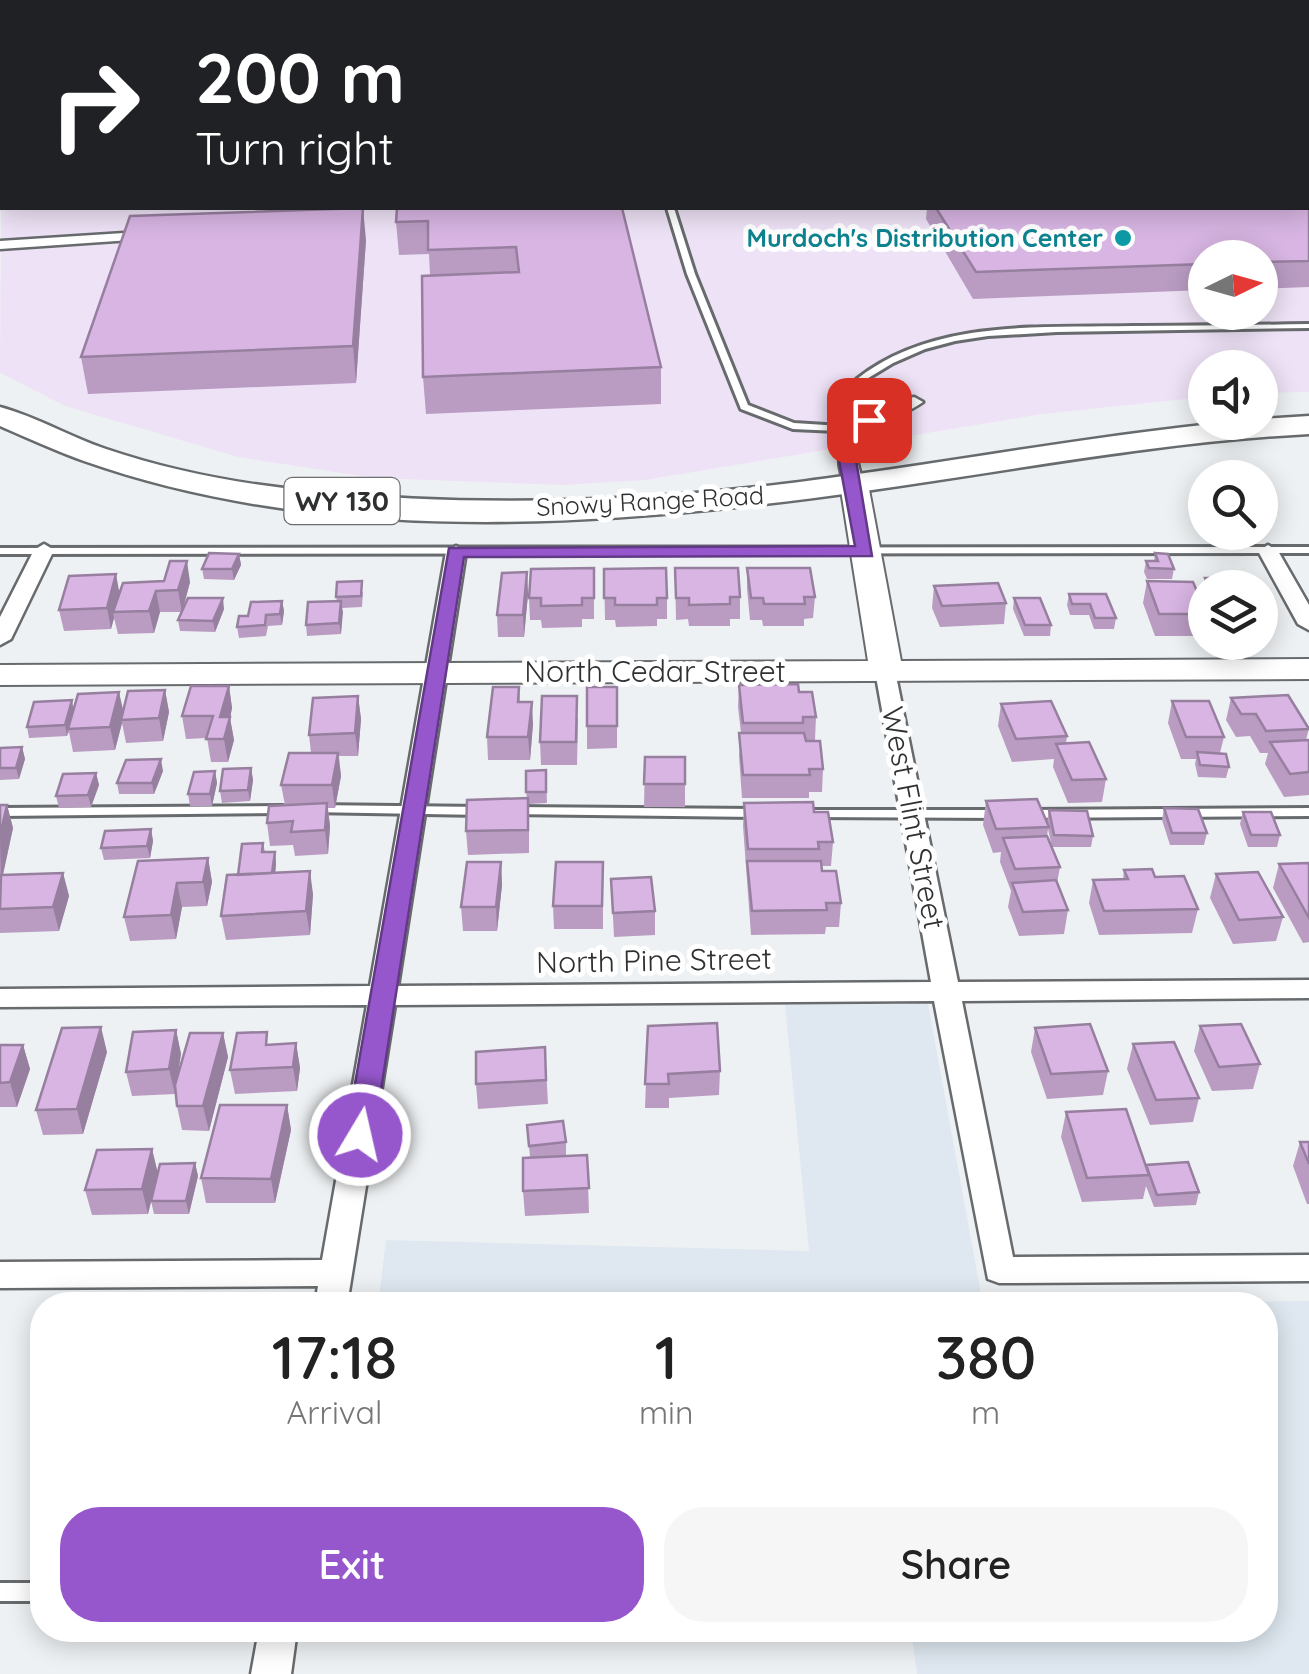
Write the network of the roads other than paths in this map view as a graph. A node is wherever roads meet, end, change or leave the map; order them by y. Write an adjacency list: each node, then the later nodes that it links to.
1 (671, 210): 7 (lane)
2 (174, 234): 3 (street)
3 (0, 244)
4 (1309, 326): 7 (lane)
5 (914, 402): 7 (street)
6 (0, 416): 9 (main road, Snowy Range Road / WY 130)
7 (863, 425): 9 (street, West Flint Street)
8 (1309, 425): 9 (main road, Snowy Range Road / WY 130)
9 (854, 484): 15 (street, West Flint Street)
10 (0, 550): 11 (lane)
11 (44, 550): 14 (lane); 17 (street)
12 (1309, 550): 13 (lane)
13 (1268, 551): 15 (lane); 16 (street)
14 (456, 552): 15 (lane); 20 (street)
15 (865, 552): 19 (street, West Flint Street)
16 (1309, 624)
17 (0, 639)
18 (1309, 669): 19 (street, North Cedar Street)
19 (886, 671): 20 (street, North Cedar Street); 27 (street, West Flint Street)
20 (436, 673): 21 (street, North Cedar Street); 22 (street)
21 (0, 674)
22 (414, 808): 23 (lane); 25 (lane); 30 (street)
23 (0, 812)
24 (1309, 812): 27 (lane)
25 (782, 813)
26 (800, 814): 27 (lane)
27 (912, 815): 29 (street, West Flint Street)
28 (1309, 989): 29 (street, North Pine Street)
29 (945, 990): 30 (street, North Pine Street); 32 (street, West Flint Street)
30 (383, 996): 31 (street, North Pine Street); 34 (street)
31 (0, 998)
32 (1309, 1268)
33 (0, 1275): 34 (street)
34 (334, 1289)
35 (0, 1592): 36 (lane)
36 (30, 1592)
37 (276, 1642): 38 (street)
38 (271, 1674)

